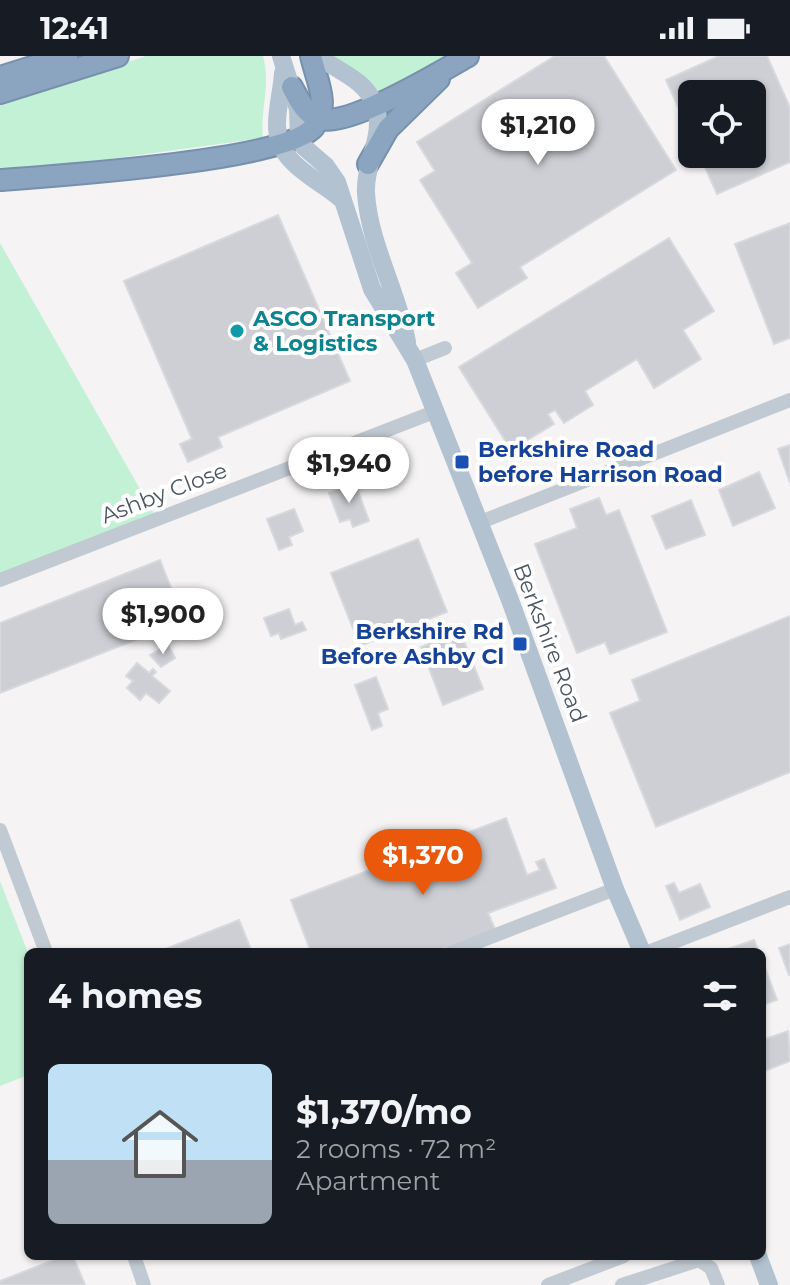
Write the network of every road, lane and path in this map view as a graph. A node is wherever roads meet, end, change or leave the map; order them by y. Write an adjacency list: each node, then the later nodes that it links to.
1 (67, 56): 7 (highway)
2 (118, 56): 9 (highway)
3 (311, 56): 11 (highway)
4 (318, 56): 10 (main road)
5 (281, 57): 8 (main road); 12 (main road)
6 (462, 59): 10 (highway); 13 (highway)
7 (0, 77)
8 (292, 87): 11 (highway); 12 (main road)
9 (0, 93)
10 (375, 105): 11 (highway); 13 (main road, Berkshire Road)
11 (319, 118): 12 (highway)
12 (289, 147): 14 (highway); 16 (main road, Berkshire Road)
13 (368, 164): 16 (main road, Berkshire Road)
14 (0, 180)
15 (445, 348): 16 (street)
16 (412, 356): 18 (main road, Berkshire Road)
17 (790, 400): 19 (street)
18 (434, 412): 19 (main road, Berkshire Road); 20 (street, Ashby Close)
19 (478, 523): 22 (main road, Berkshire Road)
20 (0, 580)
21 (0, 830): 24 (street)
22 (615, 889): 25 (street); 26 (main road, Berkshire Road)
23 (790, 897): 27 (street)
24 (44, 948)
25 (462, 948)
26 (643, 948)
27 (656, 948)
28 (135, 1260): 32 (street)
29 (614, 1260): 31 (street)
30 (760, 1260): 37 (main road)
31 (606, 1263): 33 (street); 34 (street)
32 (144, 1285)
33 (548, 1285)
34 (614, 1285)
35 (622, 1285): 36 (street)
36 (718, 1285)
37 (769, 1285)

